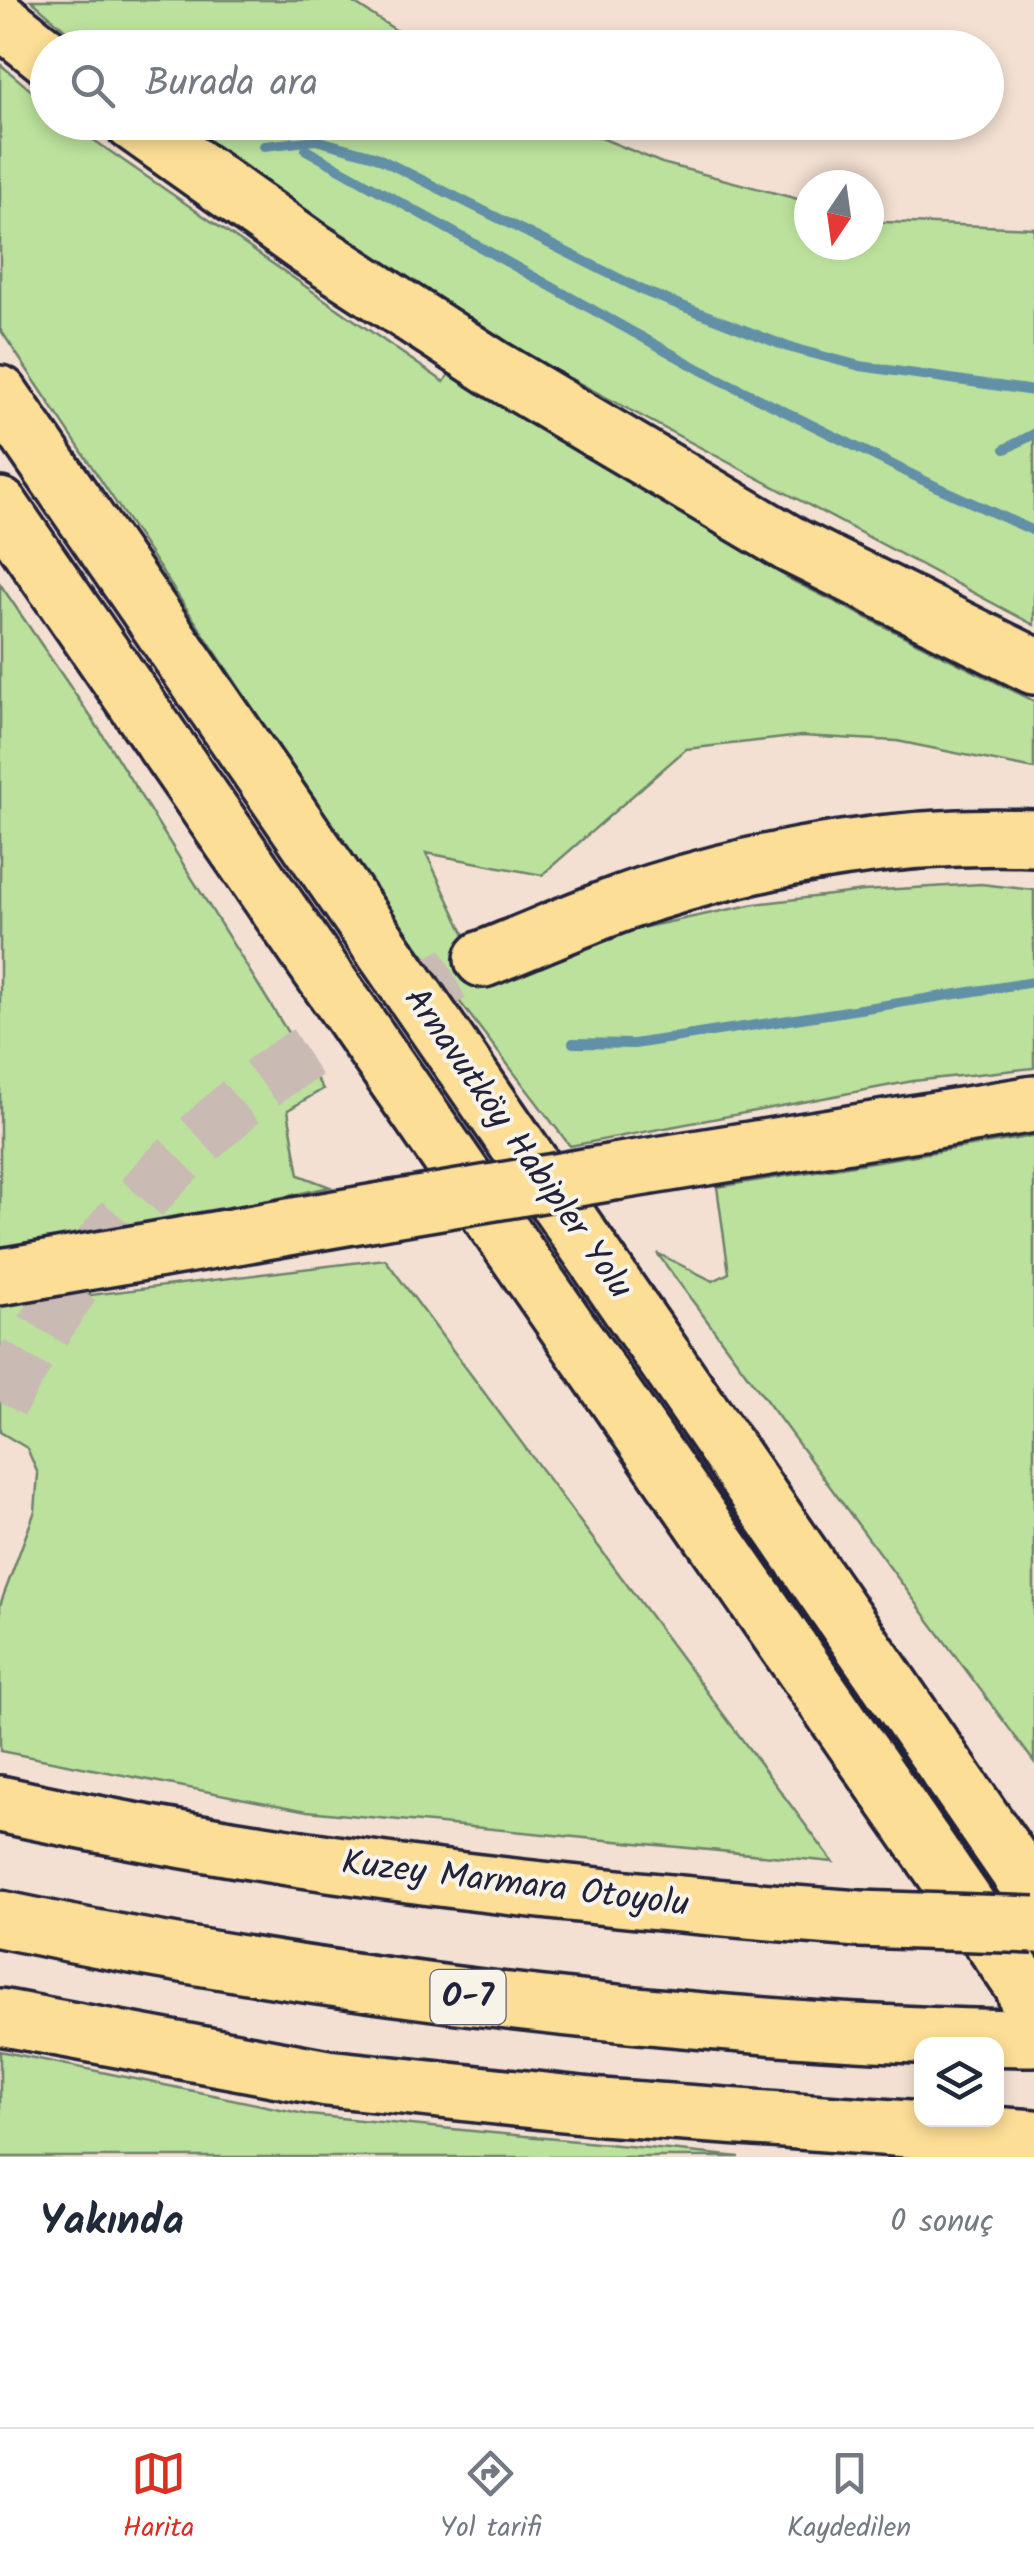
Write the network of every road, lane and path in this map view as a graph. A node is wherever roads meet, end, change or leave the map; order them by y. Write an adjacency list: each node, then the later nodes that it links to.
1 (0, 19): 2 (highway)
2 (30, 43)
3 (157, 140): 6 (highway)
4 (0, 394): 12 (highway, Arnavutköy Habipler Yolu)
5 (0, 506): 15 (highway, Arnavutköy Habipler Yolu)
6 (1034, 666)
7 (1034, 838): 8 (highway)
8 (483, 959)
9 (1034, 1104): 10 (highway, bridge)
10 (0, 1277)
11 (0, 1804): 14 (highway, Kuzey Marmara Otoyolu, bridge)
12 (1034, 1894)
13 (0, 1919): 17 (highway, O-7)
14 (1034, 1925)
15 (1030, 2003)
16 (0, 2017): 18 (highway)
17 (1034, 2038)
18 (1018, 2137)

